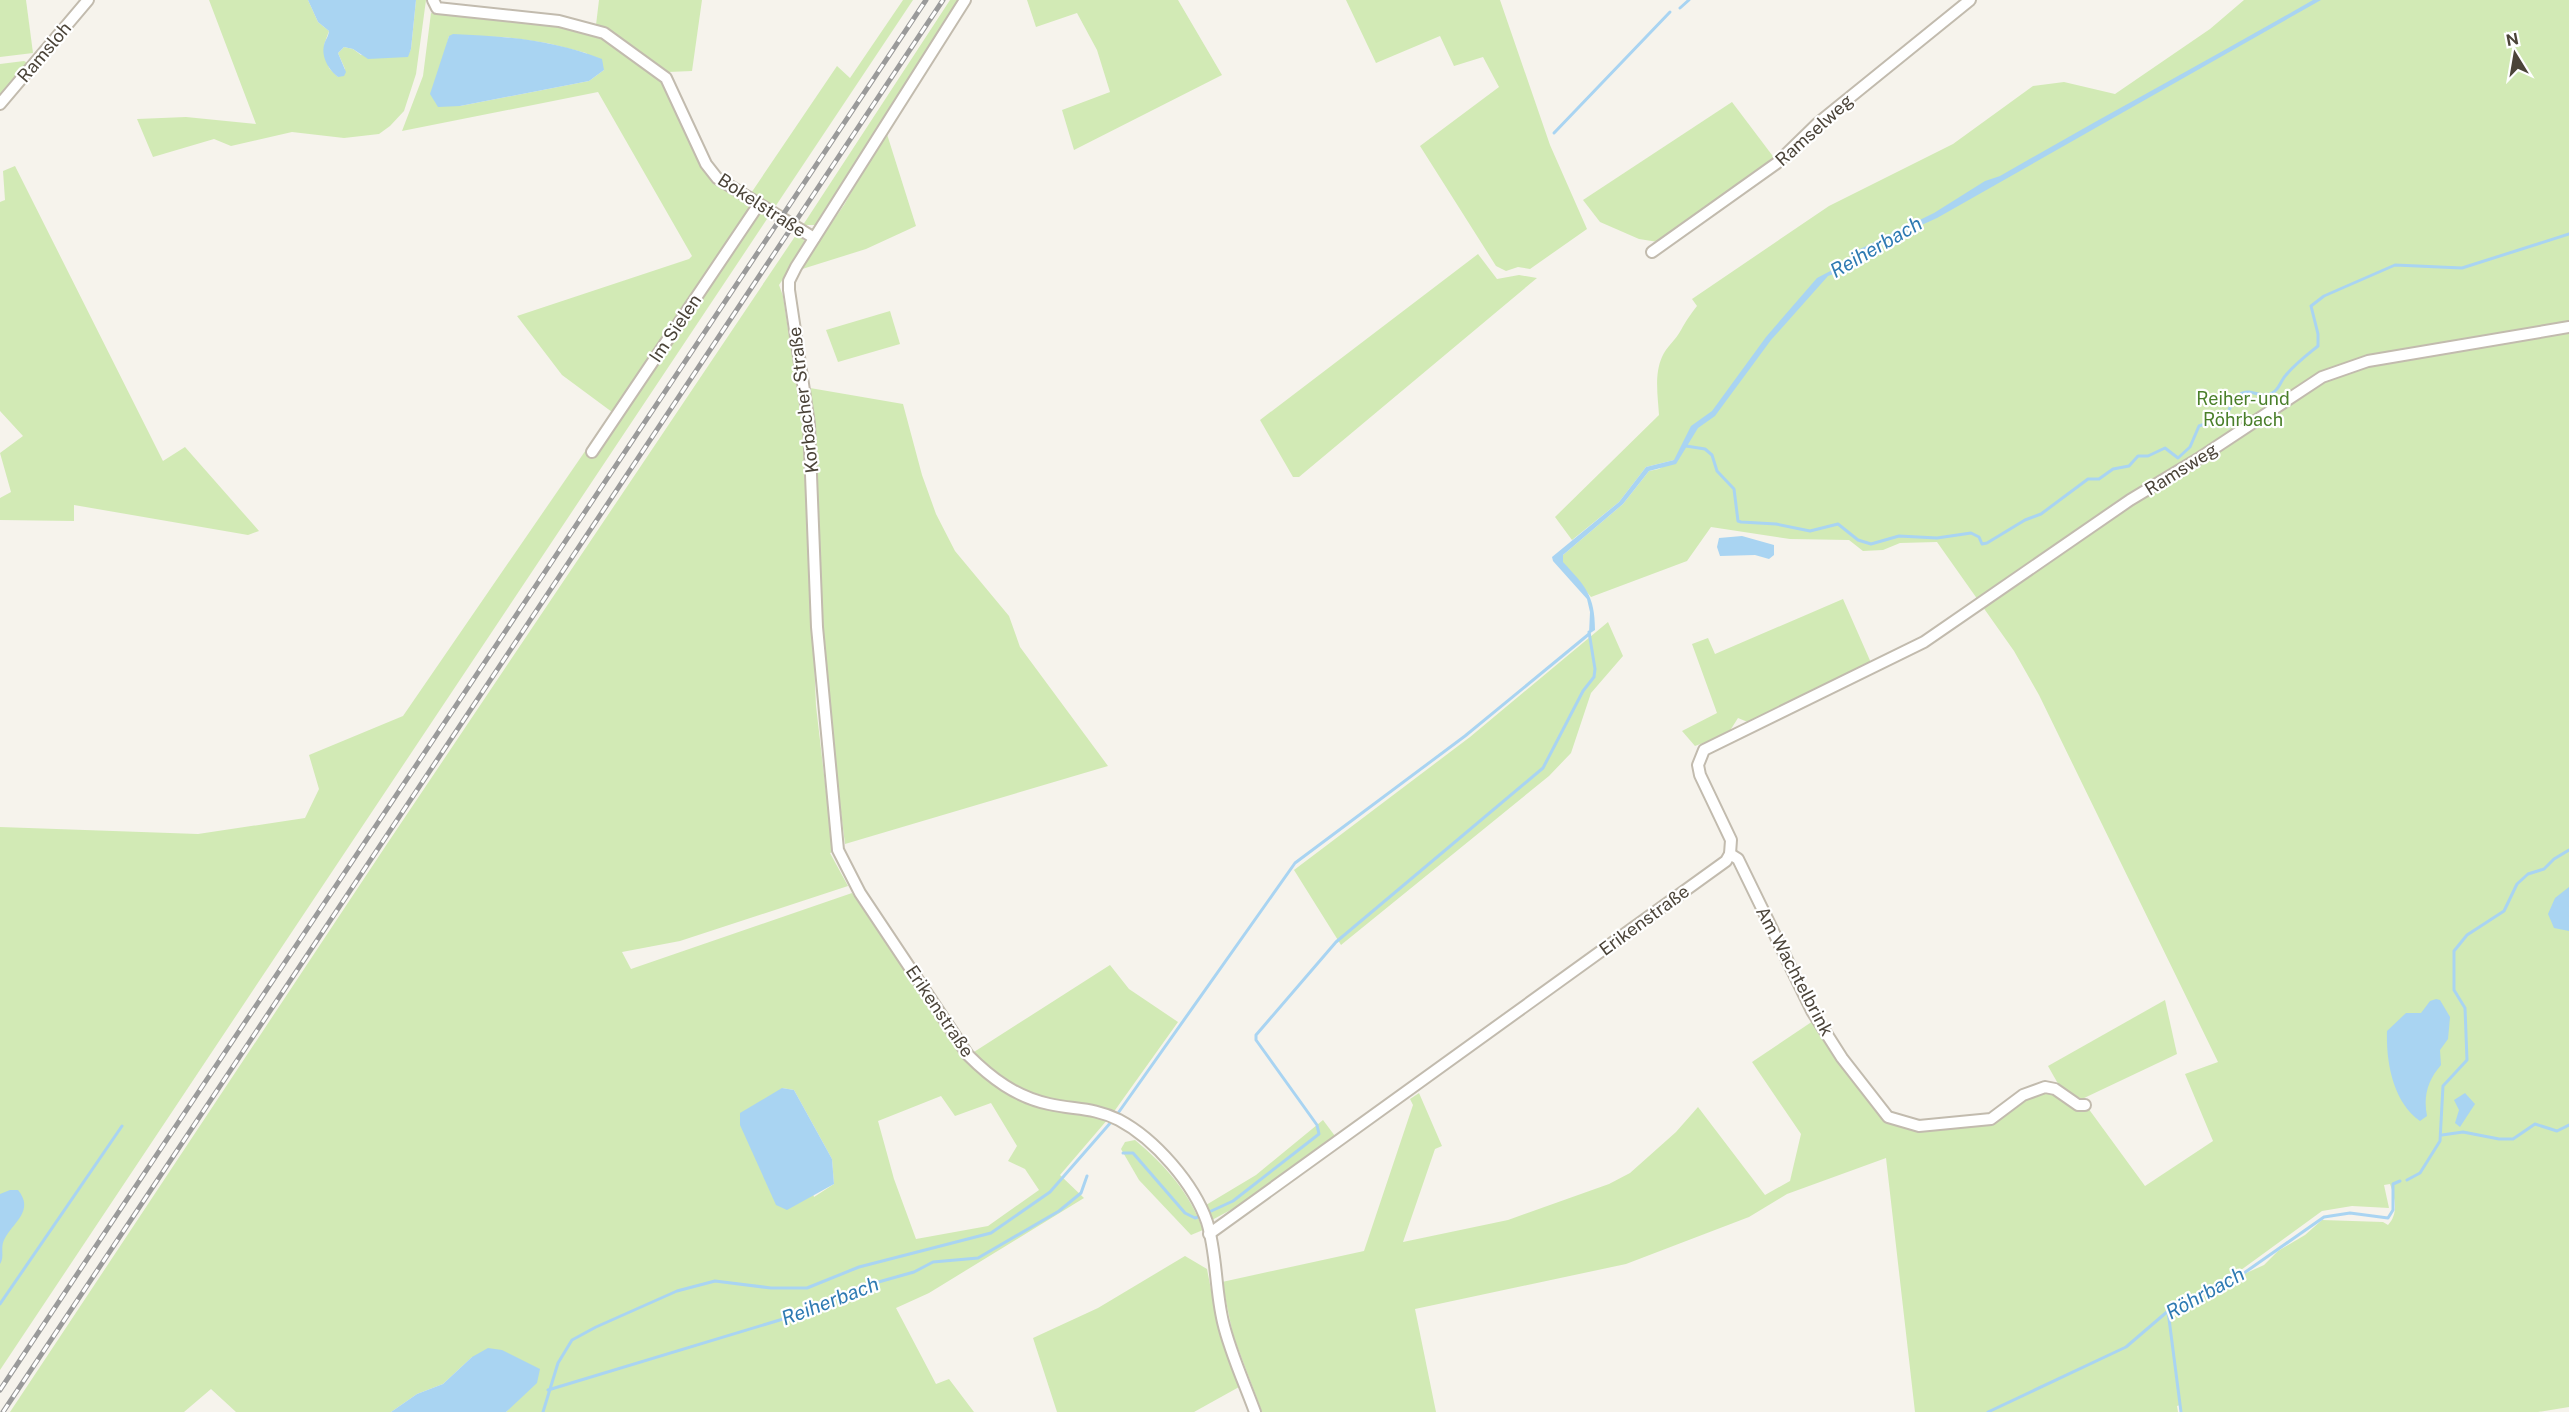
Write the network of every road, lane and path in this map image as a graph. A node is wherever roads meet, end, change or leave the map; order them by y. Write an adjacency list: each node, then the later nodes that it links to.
1 (88, 0): 5 (street, Ramsloh)
2 (433, 0): 6 (street, Bokelstraße)
3 (965, 0): 7 (street, Korbacher Straße)
4 (1970, 0): 8 (street, Ramselweg)
5 (0, 104)
6 (759, 204): 7 (street, Bokelstraße); 10 (street, Im Sielen)
7 (814, 238): 11 (street, Korbacher Straße)
8 (1653, 252)
9 (2569, 327): 12 (street, Ramsweg)
10 (592, 452)
11 (838, 850): 14 (street, Erikenstraße)
12 (1730, 854): 13 (street, Am Wachtelbrink); 14 (street, Erikenstraße)
13 (2085, 1105)
14 (1208, 1228): 15 (street, Erikenstraße)
15 (1255, 1412)

